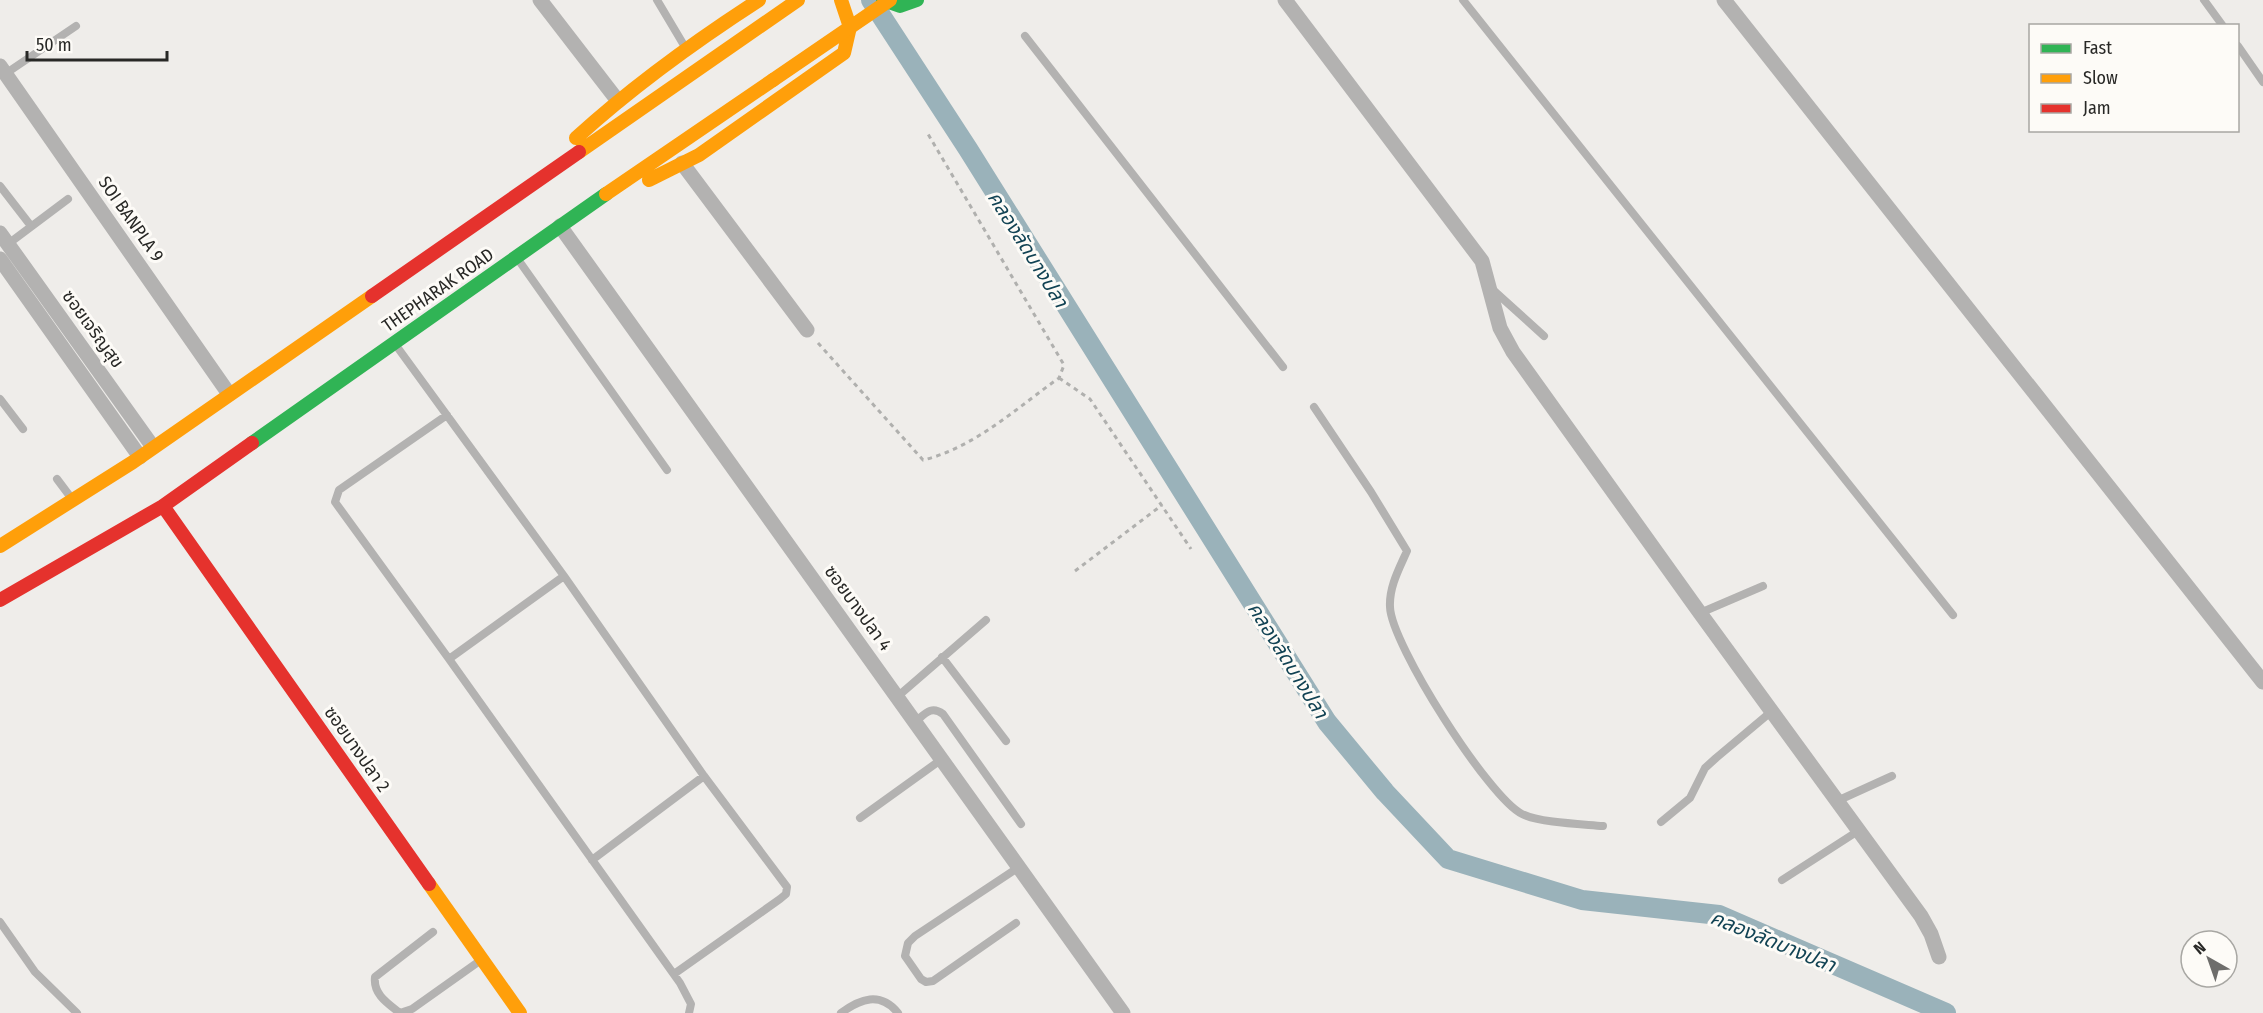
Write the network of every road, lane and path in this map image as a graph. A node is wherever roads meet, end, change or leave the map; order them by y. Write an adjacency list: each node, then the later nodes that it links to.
1 (540, 0): 20 (street)
2 (657, 0): 17 (lane)
3 (759, 0): 17 (main road)
4 (798, 0): 24 (main road, THEPHARAK ROAD)
5 (841, 0): 22 (main road)
6 (883, 0): 8 (main road)
7 (890, 0): 26 (main road, THEPHARAK ROAD, bridge)
8 (917, 0)
9 (1285, 0): 31 (street)
10 (1463, 0): 56 (lane)
11 (1724, 0): 60 (street)
12 (2204, 0): 13 (lane)
13 (2222, 24)
14 (76, 26): 18 (lane)
15 (1024, 36): 35 (lane)
16 (2239, 47): 19 (lane)
17 (686, 48): 20 (main road)
18 (3, 70): 37 (street, SOI BANPLA 9)
19 (2263, 82)
20 (618, 101): 24 (main road)
21 (928, 134): 36 (path)
22 (682, 164): 26 (main road); 32 (street)
23 (0, 186): 27 (lane)
24 (525, 188): 37 (main road, THEPHARAK ROAD)
25 (68, 199): 27 (lane)
26 (566, 222): 29 (main road, THEPHARAK ROAD); 61 (street, ซอยบางปลา 4)
27 (31, 226): 28 (lane)
28 (4, 239): 42 (street, ซอยเจริญสุข)
29 (517, 257): 34 (main road, THEPHARAK ROAD); 44 (lane)
30 (0, 259): 43 (street)
31 (1488, 286): 33 (lane); 55 (street)
32 (807, 330): 36 (path)
33 (1544, 336)
34 (394, 343): 40 (lane); 47 (main road, THEPHARAK ROAD)
35 (1282, 367)
36 (1059, 378): 48 (path)
37 (229, 394): 42 (main road, THEPHARAK ROAD)
38 (0, 399): 41 (lane)
39 (1314, 407): 72 (lane)
40 (447, 415): 52 (lane); 59 (lane)
41 (22, 429)
42 (153, 447): 43 (main road, THEPHARAK ROAD)
43 (140, 457): 46 (main road, THEPHARAK ROAD)
44 (667, 470)
45 (57, 478): 46 (lane)
46 (73, 500): 49 (main road, THEPHARAK ROAD)
47 (163, 506): 54 (main road, THEPHARAK ROAD); 81 (main road, ซอยบางปลา 2)
48 (1162, 506): 50 (path); 51 (path)
49 (0, 546)
50 (1191, 549)
51 (1075, 571)
52 (564, 576): 59 (lane); 66 (lane)
53 (1763, 586): 55 (lane)
54 (0, 600)
55 (1700, 613): 62 (street)
56 (1953, 615)
57 (986, 621): 58 (lane)
58 (942, 657): 61 (lane); 64 (lane)
59 (449, 659): 74 (lane)
60 (2263, 682)
61 (897, 697): 63 (street, ซอยบางปลา 4)
62 (1772, 711): 68 (street); 70 (lane)
63 (915, 722): 65 (street, ซอยบางปลา 4); 71 (lane)
64 (1006, 741)
65 (942, 759): 69 (lane); 75 (street, ซอยบางปลา 4)
66 (704, 776): 74 (lane); 82 (lane)
67 (1892, 776): 68 (lane)
68 (1837, 801): 73 (street)
69 (860, 818)
70 (1661, 822)
71 (1021, 824)
72 (1603, 826)
73 (1858, 831): 76 (lane); 80 (street)
74 (592, 860): 82 (lane)
75 (1019, 867): 78 (lane); 88 (street, ซอยบางปลา 4)
76 (1782, 880)
77 (0, 922): 83 (lane)
78 (1016, 923)
79 (433, 932): 81 (lane)
80 (1939, 957)
81 (482, 959): 84 (main road, ซอยบางปลา 2)
82 (674, 974): 85 (lane)
83 (77, 1013)
84 (520, 1013)
85 (688, 1013)
86 (841, 1013): 87 (lane)
87 (898, 1013)
88 (1123, 1013)

